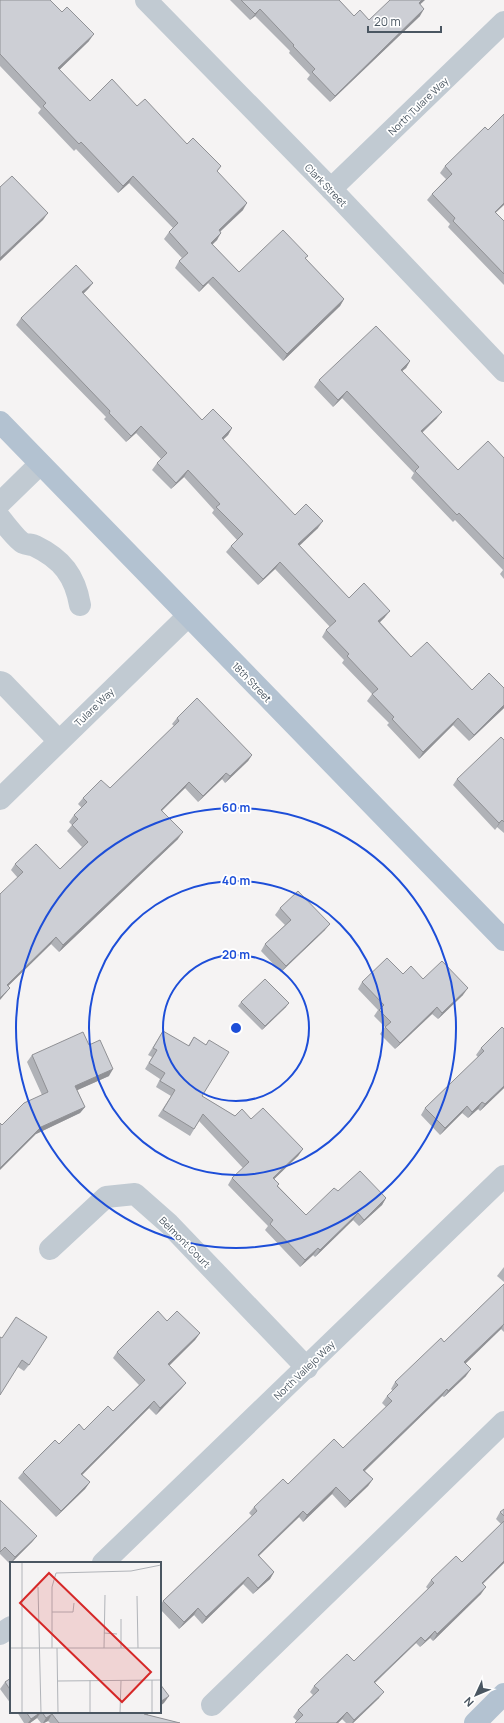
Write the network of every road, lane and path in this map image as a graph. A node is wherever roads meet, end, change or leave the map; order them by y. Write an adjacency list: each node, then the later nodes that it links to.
1 (146, 0): 3 (street, Clark Street)
2 (504, 22): 3 (street, North Tulare Way)
3 (331, 189): 4 (street, Clark Street)
4 (504, 371)
5 (0, 422): 6 (main road, 18th Street)
6 (40, 464): 7 (street); 10 (main road, 18th Street)
7 (0, 504)
8 (0, 518): 9 (street)
9 (80, 605)
10 (188, 616): 12 (street, Tulare Way); 14 (main road, 18th Street)
11 (0, 682): 12 (street)
12 (59, 741): 13 (street, Tulare Way)
13 (0, 799)
14 (504, 940)
15 (504, 1176): 17 (street, North Vallejo Way)
16 (50, 1249): 17 (street, Belmont Court)
17 (307, 1368): 19 (street, North Vallejo Way)
18 (504, 1422): 23 (street)
19 (105, 1562)
20 (10, 1628): 21 (street)
21 (0, 1634)
22 (504, 1694): 24 (main road)
23 (212, 1705)
24 (474, 1723)

